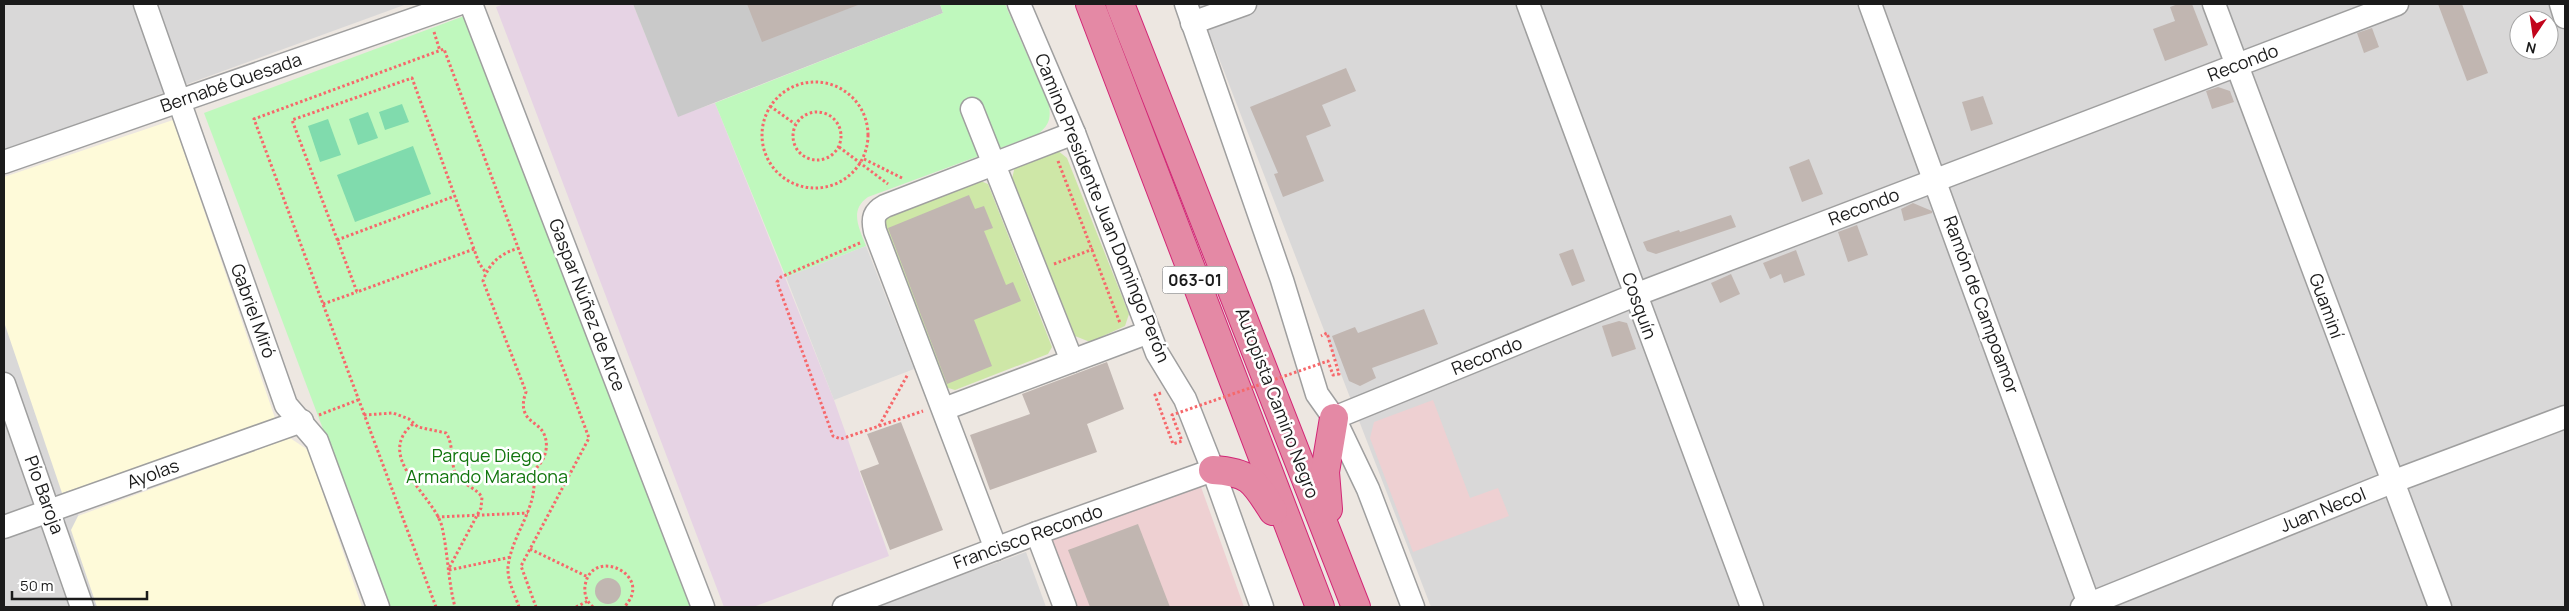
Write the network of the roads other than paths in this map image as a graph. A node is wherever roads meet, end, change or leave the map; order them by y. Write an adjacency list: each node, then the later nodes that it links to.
1 (145, 4): 16 (street, Gabriel Miró)
2 (458, 4): 16 (street, Bernabé Quesada)
3 (471, 4): 41 (street, Gaspar Núñez de Arce)
4 (1018, 4): 18 (street, Camino Presidente Juan Domingo Perón)
5 (1090, 4): 37 (highway, Autopista Camino Negro / 063-01)
6 (1120, 4): 36 (highway, Autopista Camino Negro / 063-01)
7 (1244, 4): 13 (street)
8 (1528, 4): 22 (street, Cosquín)
9 (1870, 4): 21 (street, Ramón de Campoamor)
10 (2214, 4): 15 (street, Guaminí)
11 (2397, 4): 15 (street, Recondo)
12 (2560, 4): 14 (street)
13 (1188, 14): 28 (street)
14 (2565, 17)
15 (2236, 66): 21 (street, Recondo); 31 (street, Guaminí)
16 (178, 101): 19 (street, Bernabé Quesada); 29 (street, Gabriel Miró)
17 (972, 109): 20 (street)
18 (1074, 133): 20 (street); 23 (street, Camino Presidente Juan Domingo Perón)
19 (4, 162)
20 (994, 164): 24 (street); 26 (street)
21 (1935, 180): 22 (street, Recondo); 38 (street, Ramón de Campoamor)
22 (1635, 295): 28 (street, Recondo); 48 (street, Cosquín)
23 (1149, 332): 24 (street); 30 (street, Camino Presidente Juan Domingo Perón)
24 (1072, 360): 26 (street)
25 (4, 384): 32 (street, Pío Baroja)
26 (943, 407): 35 (street)
27 (2565, 417): 31 (street, Juan Necol)
28 (1334, 418): 36 (highway); 47 (street)
29 (302, 421): 32 (street, Ayolas); 40 (street, Gabriel Miró)
30 (1213, 470): 34 (street, Francisco Recondo); 37 (highway); 44 (street, Camino Presidente Juan Domingo Perón)
31 (2392, 482): 38 (street, Juan Necol); 49 (street, Guaminí)
32 (50, 511): 33 (street, Ayolas); 39 (street, Pío Baroja)
33 (4, 527)
34 (1037, 533): 35 (street, Francisco Recondo); 43 (street)
35 (996, 548): 42 (street, Francisco Recondo)
36 (1336, 552): 46 (highway, Autopista Camino Negro / 063-01)
37 (1301, 557): 45 (highway, Autopista Camino Negro / 063-01)
38 (2087, 606)
39 (82, 607)
40 (378, 607)
41 (702, 607)
42 (844, 607)
43 (1065, 607)
44 (1262, 607)
45 (1320, 607)
46 (1356, 607)
47 (1413, 607)
48 (1752, 607)
49 (2440, 607)

